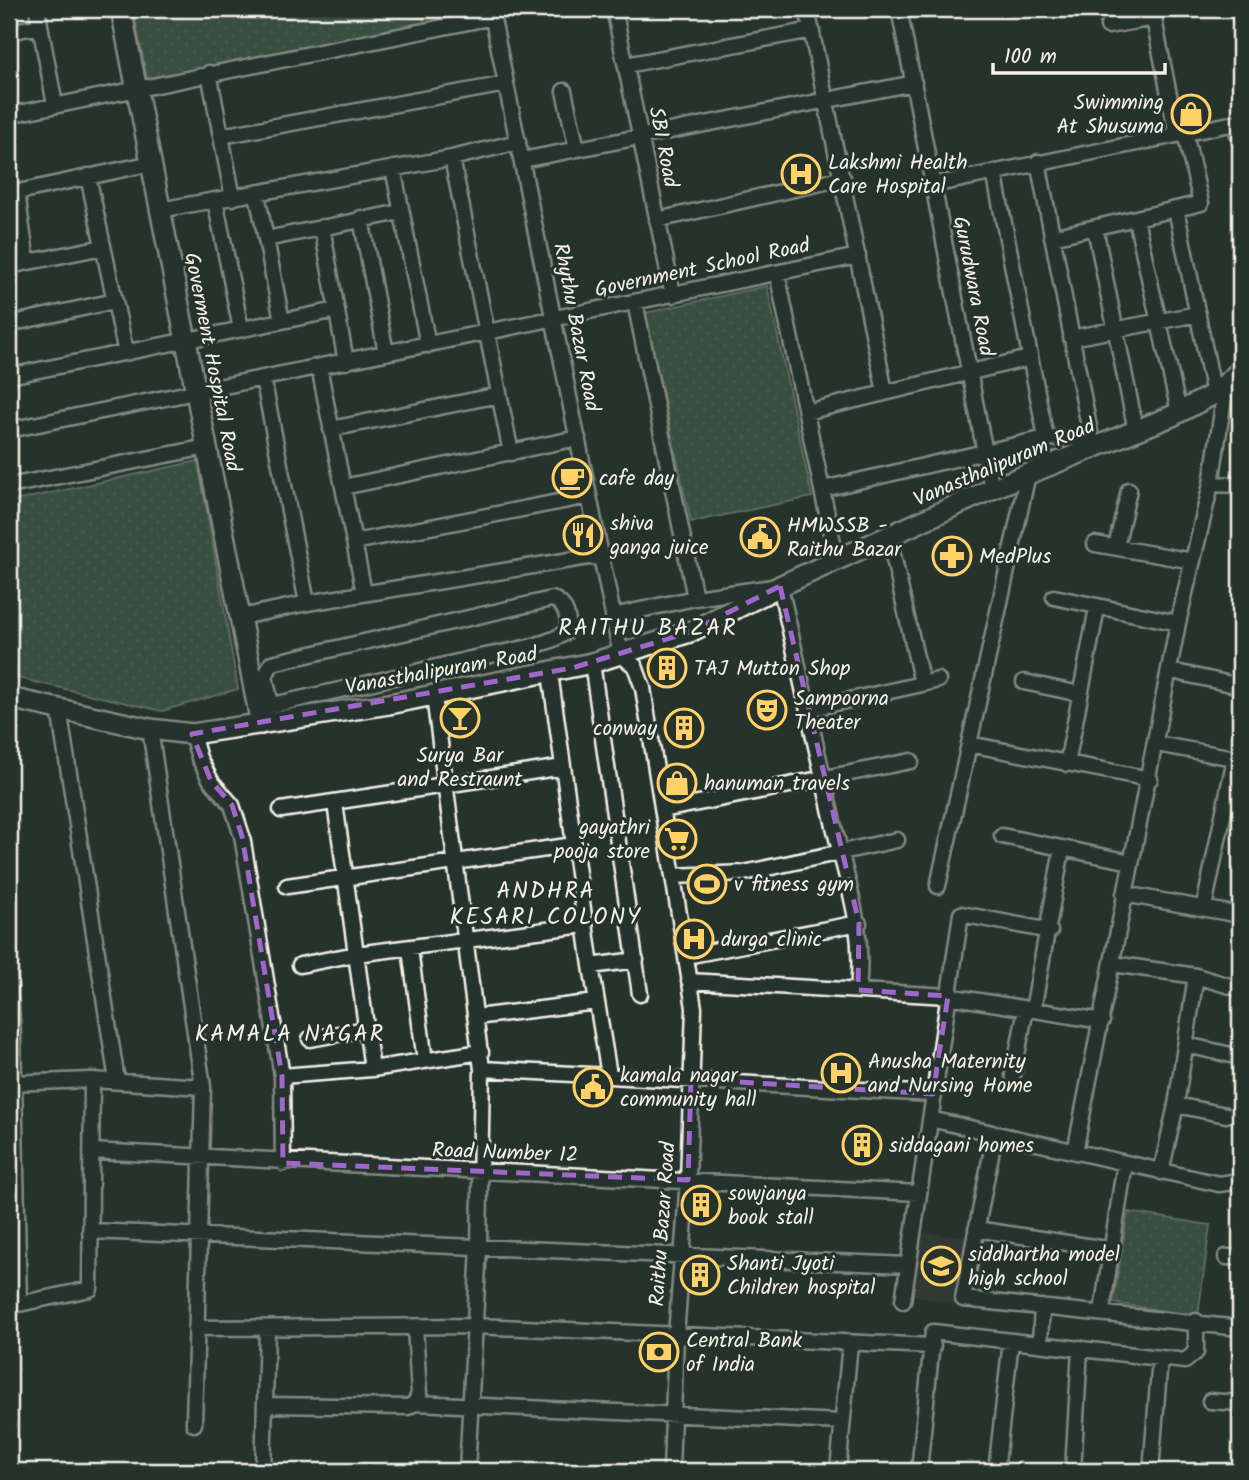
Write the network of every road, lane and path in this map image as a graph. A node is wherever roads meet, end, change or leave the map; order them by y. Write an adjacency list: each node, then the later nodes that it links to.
1 (37, 9): 8 (street)
2 (121, 9): 16 (street, Goverment Hospital Road)
3 (614, 9): 12 (street, SBI Road)
4 (807, 9): 10 (street)
5 (900, 9): 14 (street, Gurudwara Road)
6 (492, 13): 13 (street); 15 (street, Rhythu Bazar Road)
7 (1154, 13): 9 (street); 22 (street)
8 (40, 26): 11 (street); 19 (street)
9 (1108, 26)
10 (812, 30): 12 (street); 18 (street)
11 (9, 32)
12 (626, 65): 24 (street, SBI Road)
13 (209, 73): 16 (street); 23 (street)
14 (914, 83): 18 (street); 36 (street, Gurudwara Road)
15 (506, 84): 23 (street); 25 (street, Rhythu Bazar Road)
16 (137, 89): 19 (street); 31 (street, Goverment Hospital Road)
17 (564, 91): 27 (street)
18 (826, 101): 24 (street); 35 (street)
19 (55, 105): 20 (street)
20 (9, 115)
21 (1238, 122): 22 (street); 26 (street)
22 (1181, 134): 30 (street); 41 (street)
23 (221, 136): 39 (street)
24 (641, 137): 27 (street); 46 (street, SBI Road)
25 (518, 142): 28 (street); 29 (street, Rhythu Bazar Road)
26 (1240, 143)
27 (577, 149): 29 (street)
28 (452, 158): 32 (street); 67 (street)
29 (522, 160): 61 (street, Rhythu Bazar Road)
30 (1038, 162): 33 (street); 49 (street)
31 (152, 163): 34 (street); 42 (street, Goverment Hospital Road)
32 (393, 168): 38 (street); 43 (street)
33 (994, 172): 36 (street); 73 (street)
34 (88, 176): 37 (street); 51 (street)
35 (843, 178): 46 (street); 52 (street)
36 (933, 185): 76 (street, Gurudwara Road)
37 (13, 194): 53 (street)
38 (257, 194): 39 (street); 50 (street)
39 (233, 198): 40 (street)
40 (215, 200): 42 (street); 65 (street)
41 (1176, 209): 45 (street); 60 (street)
42 (159, 210): 69 (street, Goverment Hospital Road)
43 (401, 212): 44 (street); 70 (street)
44 (361, 218): 47 (street); 72 (street)
45 (1136, 219): 48 (street); 63 (street)
46 (657, 220): 56 (street, SBI Road)
47 (322, 227): 50 (street); 59 (street)
48 (1095, 228): 49 (street); 66 (street)
49 (1052, 237): 68 (street)
50 (266, 239): 62 (street)
51 (103, 247): 53 (street); 57 (street)
52 (858, 256): 55 (street, Government School Road); 81 (street)
53 (27, 262): 54 (street)
54 (9, 266)
55 (777, 273): 56 (street, Government School Road); 83 (street)
56 (673, 295): 58 (street, Government School Road)
57 (115, 301): 64 (street); 71 (street)
58 (635, 302): 61 (street, Government School Road); 113 (street)
59 (337, 310): 62 (street); 74 (street)
60 (1198, 314): 63 (street); 79 (street)
61 (554, 319): 67 (street, Government School Road); 88 (street, Rhythu Bazar Road)
62 (282, 321): 65 (street)
63 (1158, 322): 66 (street); 84 (street)
64 (9, 324)
65 (241, 329): 69 (street)
66 (1116, 329): 68 (street); 87 (street)
67 (487, 334): 70 (street, Government School Road); 82 (street)
68 (1071, 338): 90 (street)
69 (185, 341): 71 (street); 80 (street, Goverment Hospital Road)
70 (428, 345): 72 (street, Government School Road)
71 (126, 353): 77 (street)
72 (386, 353): 74 (street, Government School Road)
73 (1029, 358): 76 (street); 89 (street)
74 (346, 362): 75 (street, Government School Road)
75 (319, 367): 78 (street, Government School Road); 85 (street)
76 (970, 372): 81 (street); 92 (street, Gurudwara Road)
77 (9, 376)
78 (263, 378): 80 (street, Government School Road); 114 (street)
79 (1227, 383): 84 (street, Vanasthalipuram Road); 95 (street)
80 (196, 392): 86 (street, Government School Road); 91 (street, Goverment Hospital Road)
81 (885, 392): 83 (street)
82 (499, 395): 85 (street); 93 (street)
83 (806, 412): 99 (street)
84 (1179, 412): 87 (street, Vanasthalipuram Road)
85 (331, 429): 98 (street)
86 (9, 430)
87 (1136, 430): 90 (street, Vanasthalipuram Road)
88 (578, 438): 93 (street); 102 (street, Rhythu Bazar Road)
89 (1046, 438): 90 (street); 92 (street)
90 (1092, 443): 94 (street, Vanasthalipuram Road)
91 (206, 447): 97 (street); 117 (street, Goverment Hospital Road)
92 (985, 451): 99 (street); 100 (street, Gurudwara Road)
93 (511, 453): 98 (street)
94 (1028, 474): 100 (street, Vanasthalipuram Road); 135 (street)
95 (1211, 484): 96 (street); 108 (street)
96 (1240, 485)
97 (9, 486)
98 (343, 487): 104 (street)
99 (823, 489): 109 (street)
100 (992, 489): 103 (street, Vanasthalipuram Road)
101 (1129, 490): 106 (street)
102 (589, 496): 104 (street); 107 (street, Rhythu Bazar Road)
103 (889, 537): 109 (street, Vanasthalipuram Road); 125 (street)
104 (354, 542): 111 (street)
105 (1095, 544): 106 (street)
106 (1116, 547): 108 (street)
107 (601, 555): 111 (street); 116 (street, Rhythu Bazar Road)
108 (1193, 561): 118 (street)
109 (837, 562): 110 (street, Vanasthalipuram Road)
110 (780, 586): 113 (street); 119 (street, Vanasthalipuram Road); 131 (street)
111 (364, 593): 114 (street)
112 (1054, 597): 115 (street)
113 (695, 598): 116 (street)
114 (307, 603): 117 (street)
115 (1097, 608): 118 (street); 127 (street)
116 (613, 616): 119 (street, Rhythu Bazar Road)
117 (241, 617): 132 (street, Goverment Hospital Road)
118 (1178, 623): 121 (street)
119 (621, 654): 120 (street, Vanasthalipuram Road); 146 (street, Raithu Bazar Road)
120 (592, 663): 122 (street, Vanasthalipuram Road); 168 (street)
121 (1171, 671): 126 (street); 136 (street)
122 (550, 673): 128 (street, Vanasthalipuram Road); 140 (street)
123 (938, 680): 125 (street)
124 (1024, 682): 127 (street)
125 (922, 684): 131 (street)
126 (1240, 686)
127 (1080, 694): 139 (street)
128 (433, 695): 132 (street, Vanasthalipuram Road); 143 (street)
129 (9, 698): 130 (street, Vanasthalipuram Road)
130 (59, 709): 133 (street, Vanasthalipuram Road); 196 (street)
131 (809, 709): 141 (street)
132 (264, 712): 132 (street); 134 (street, Vanasthalipuram Road)
133 (150, 729): 134 (street, Vanasthalipuram Road); 198 (street)
134 (192, 734): 193 (street)
135 (969, 744): 139 (street); 157 (street)
136 (1156, 744): 137 (street); 142 (street)
137 (1238, 759): 159 (street)
138 (911, 761): 141 (street)
139 (1067, 764): 142 (street)
140 (563, 767): 143 (street); 149 (street)
141 (822, 777): 146 (street); 151 (street)
142 (1150, 779): 153 (street)
143 (444, 787): 144 (street); 152 (street)
144 (335, 803): 145 (street); 154 (street)
145 (281, 810)
146 (663, 810): 155 (street, Raithu Bazar Road)
147 (1002, 836): 150 (street)
148 (897, 840): 151 (street)
149 (574, 845): 152 (street); 162 (street)
150 (1062, 849): 153 (street); 163 (street)
151 (839, 852): 155 (street); 161 (street)
152 (453, 862): 154 (street); 164 (street)
153 (1131, 862): 158 (street)
154 (344, 876): 156 (street); 166 (street)
155 (673, 876): 167 (street, Raithu Bazar Road)
156 (287, 886)
157 (938, 886)
158 (1124, 894): 159 (street); 169 (street)
159 (1204, 907): 160 (street)
160 (1240, 915)
161 (859, 923): 167 (street); 176 (street)
162 (585, 925): 164 (street); 171 (street)
163 (1050, 931): 178 (street); 180 (street)
164 (466, 941): 165 (street); 181 (street)
165 (410, 949): 166 (street); 188 (street)
166 (356, 954): 170 (street); 183 (street)
167 (686, 956): 174 (street, Raithu Bazar Road)
168 (636, 960): 171 (street); 177 (street)
169 (1113, 964): 173 (street); 182 (street)
170 (300, 965)
171 (591, 966): 179 (street)
172 (9, 976): 197 (street)
173 (1196, 976): 175 (street); 185 (street)
174 (690, 981): 176 (street); 194 (street, Raithu Bazar Road)
175 (1240, 989)
176 (858, 990): 178 (street)
177 (640, 994)
178 (948, 996): 180 (street); 199 (street)
179 (596, 1002): 181 (street); 191 (street)
180 (1029, 1009): 182 (street); 192 (street)
181 (476, 1017): 186 (street)
182 (1101, 1021): 206 (street)
183 (366, 1029): 184 (street); 189 (street)
184 (310, 1039)
185 (1186, 1045): 187 (street); 200 (street)
186 (481, 1052): 188 (street); 190 (street)
187 (1240, 1057)
188 (425, 1061): 189 (street)
189 (372, 1069): 193 (street)
190 (482, 1069): 191 (street); 210 (street)
191 (609, 1074): 194 (street)
192 (1013, 1075)
193 (282, 1076): 208 (street)
194 (691, 1079): 199 (street); 212 (street, Raithu Bazar Road)
195 (92, 1080): 196 (street); 197 (street); 205 (street)
196 (117, 1081): 198 (street)
197 (11, 1083): 204 (street)
198 (203, 1087): 207 (street)
199 (933, 1094): 202 (street)
200 (1176, 1105): 201 (street); 211 (street)
201 (1226, 1115)
202 (930, 1119): 203 (street); 214 (street)
203 (995, 1134): 206 (street); 216 (street)
204 (12, 1139): 215 (street)
205 (91, 1151): 207 (street, Road Number 12); 217 (street)
206 (1075, 1152): 209 (street)
207 (199, 1158): 208 (street, Road Number 12); 218 (street)
208 (283, 1163): 210 (street, Road Number 12)
209 (1125, 1163): 211 (street); 220 (street)
210 (478, 1171): 212 (street, Road Number 12); 219 (street)
211 (1161, 1171): 213 (street)
212 (688, 1180): 214 (street, Road Number 12); 221 (street, Raithu Bazar Road)
213 (1240, 1181)
214 (918, 1193): 222 (street)
215 (12, 1222): 224 (street)
216 (976, 1229): 220 (street); 225 (street)
217 (90, 1231): 218 (street); 224 (street)
218 (197, 1236): 219 (street); 230 (street)
219 (479, 1247): 221 (street); 228 (street)
220 (1113, 1250): 226 (street)
221 (682, 1255): 222 (street); 233 (street, Raithu Bazar Road)
222 (908, 1265): 223 (street)
223 (903, 1301)
224 (14, 1305)
225 (1042, 1307): 226 (street); 236 (street)
226 (1102, 1311): 227 (street)
227 (1196, 1321): 231 (street); 239 (street)
228 (475, 1326): 229 (street); 233 (street); 243 (street)
229 (415, 1327): 232 (street); 241 (street)
230 (197, 1328): 232 (street); 247 (street)
231 (1240, 1328)
232 (267, 1330): 244 (street)
233 (676, 1335): 235 (street); 245 (street, Raithu Bazar Road)
234 (1011, 1340): 236 (street); 237 (street); 253 (street)
235 (850, 1343): 237 (street); 246 (street)
236 (1040, 1344): 238 (street)
237 (933, 1346): 252 (street)
238 (1080, 1348): 239 (street); 254 (street)
239 (1160, 1358): 255 (street)
240 (1210, 1401): 242 (street)
241 (415, 1403): 243 (street); 244 (street)
242 (1240, 1403)
243 (470, 1404): 245 (street); 249 (street)
244 (265, 1405): 248 (street)
245 (673, 1415): 246 (street); 250 (street, Raithu Bazar Road)
246 (842, 1422): 251 (street)
247 (194, 1424)
248 (263, 1471)
249 (467, 1471)
250 (671, 1471)
251 (838, 1471)
252 (919, 1471)
253 (996, 1471)
254 (1073, 1471)
255 (1151, 1471)

